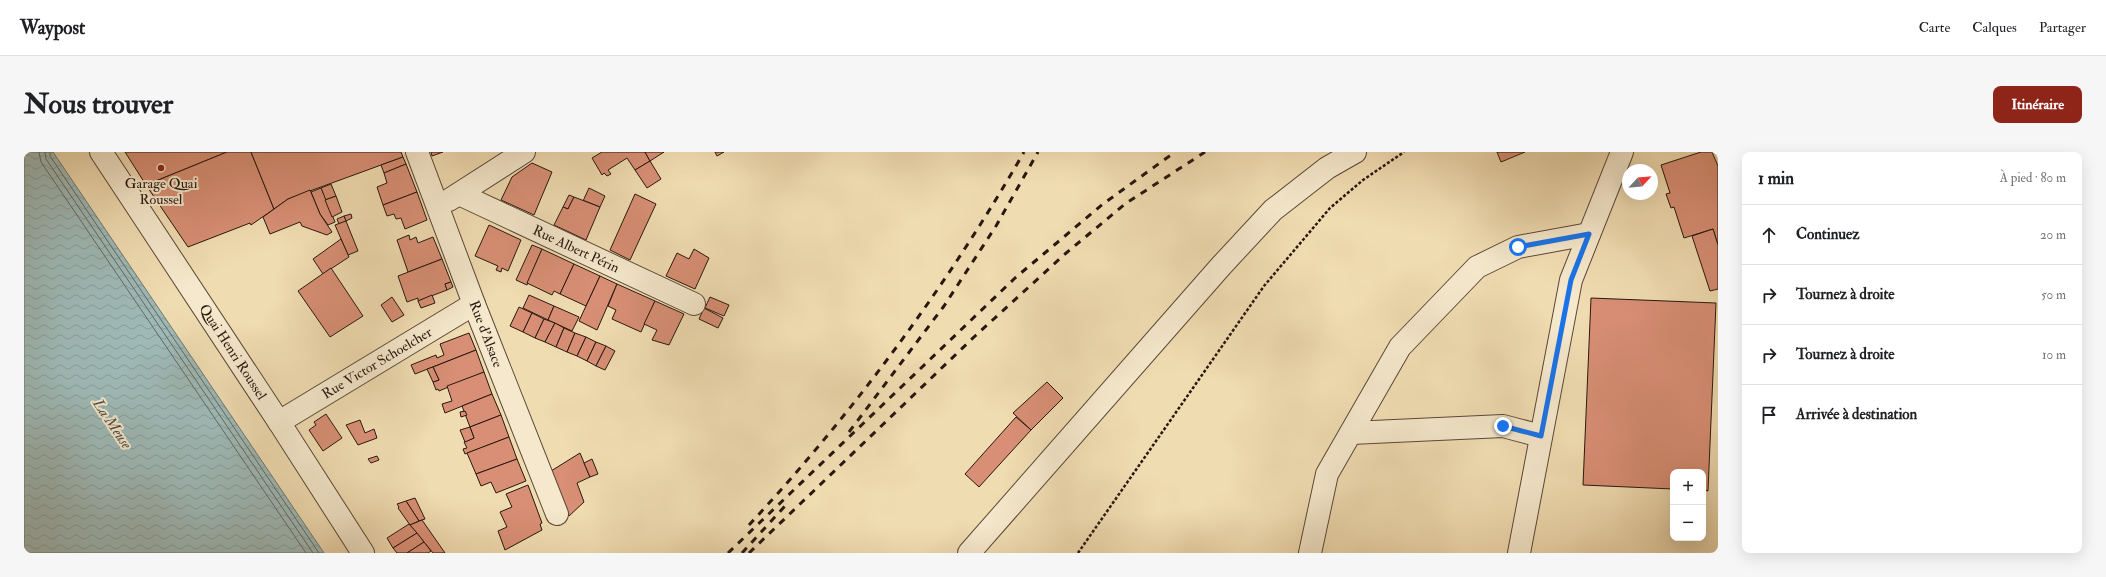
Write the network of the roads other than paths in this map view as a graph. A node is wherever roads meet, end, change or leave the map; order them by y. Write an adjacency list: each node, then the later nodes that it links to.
1 (101, 152): 11 (street, Quai Henri Roussel)
2 (417, 152): 7 (street, Rue d'Alsace)
3 (524, 152): 6 (street)
4 (1355, 152): 16 (street)
5 (1622, 152): 8 (street)
6 (459, 194): 7 (street); 10 (street, Rue Albert Périn)
7 (438, 207): 9 (street, Rue d'Alsace)
8 (1589, 234): 12 (street); 13 (street)
9 (474, 304): 11 (street, Rue Victor Schoelcher); 14 (street, Rue d'Alsace)
10 (694, 304)
11 (280, 422): 15 (street, Quai Henri Roussel)
12 (1351, 433): 13 (street); 17 (street)
13 (1541, 436): 18 (street)
14 (557, 514)
15 (363, 553)
16 (969, 553)
17 (1310, 553)
18 (1519, 553)

